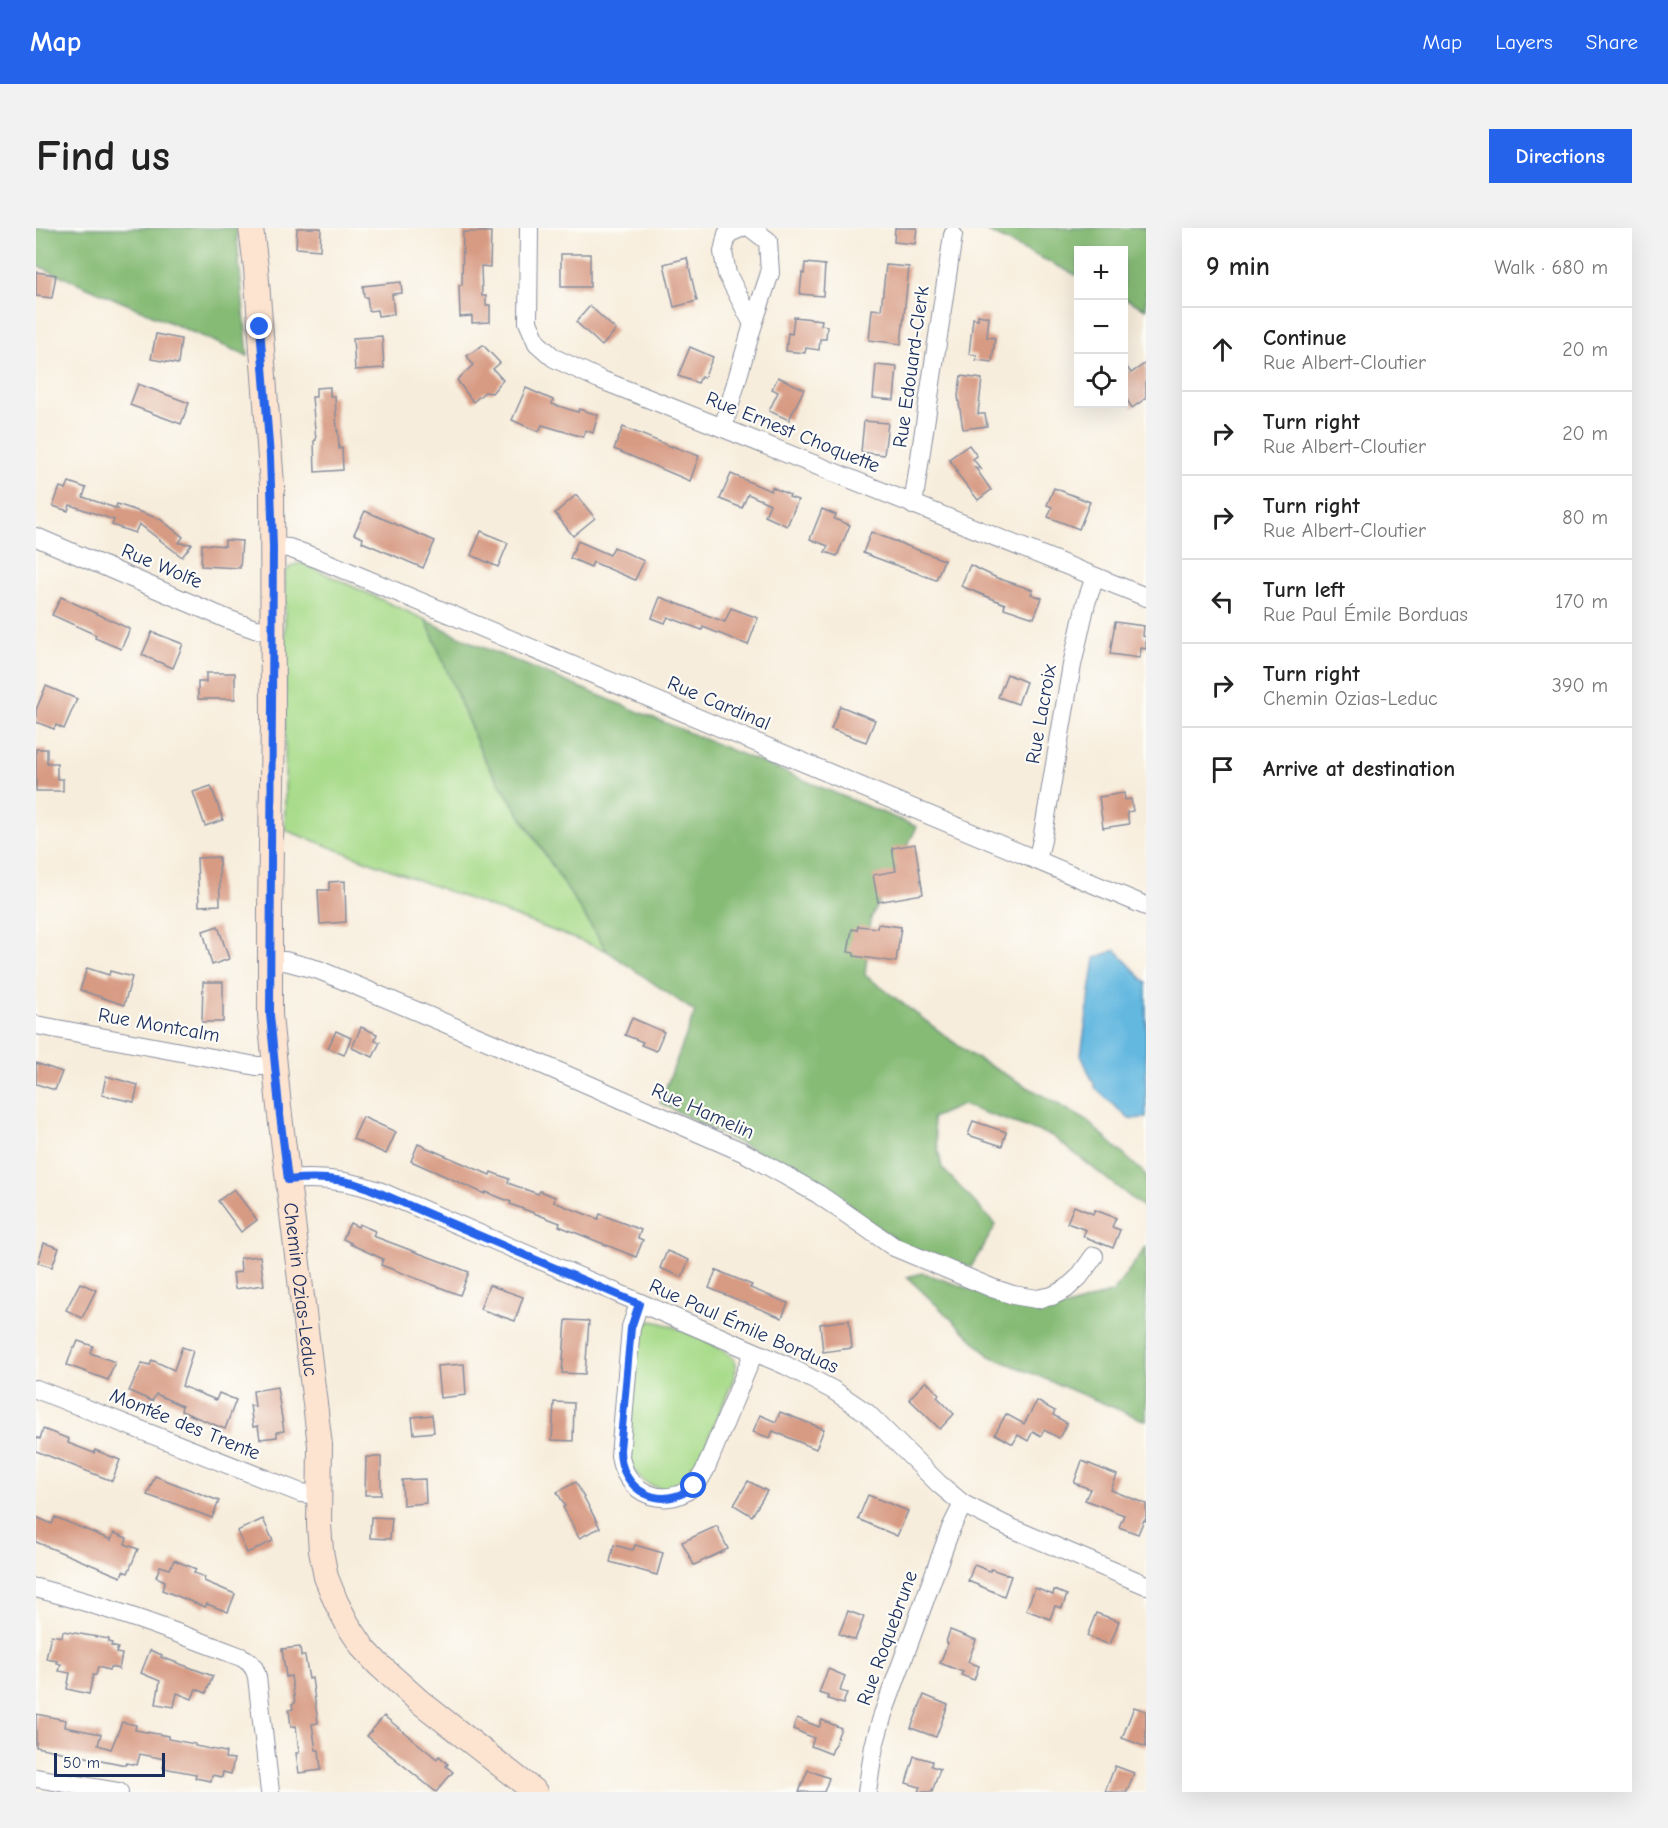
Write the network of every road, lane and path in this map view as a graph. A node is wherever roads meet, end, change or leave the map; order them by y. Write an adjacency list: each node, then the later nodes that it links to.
1 (251, 228): 10 (street, Chemin Ozias-Leduc)
2 (529, 228): 7 (street, Rue Ernest Choquette)
3 (741, 228): 6 (street)
4 (751, 228): 6 (street)
5 (953, 235): 8 (street, Rue Edouard-Clerk)
6 (753, 324): 7 (street)
7 (723, 428): 8 (street, Rue Ernest Choquette)
8 (913, 505): 11 (street, Rue Ernest Choquette)
9 (36, 537): 13 (street, Rue Wolfe)
10 (273, 547): 13 (street, Chemin Ozias-Leduc); 14 (street, Rue Cardinal)
11 (1095, 577): 12 (street, Rue Ernest Choquette); 14 (street, Rue Lacroix)
12 (1146, 597)
13 (272, 630): 16 (street, Chemin Ozias-Leduc)
14 (1037, 860): 15 (street, Rue Cardinal)
15 (1146, 906)
16 (270, 961): 18 (street, Chemin Ozias-Leduc); 20 (street, Rue Hamelin)
17 (36, 1025): 18 (street, Rue Montcalm)
18 (274, 1066): 19 (street, Chemin Ozias-Leduc)
19 (288, 1180): 21 (street, Rue Paul Émile Borduas); 24 (street, Chemin Ozias-Leduc)
20 (1094, 1256)
21 (639, 1304): 22 (street, Rue Paul Émile Borduas); 22 (street)
22 (754, 1352): 25 (street, Rue Paul Émile Borduas)
23 (36, 1389): 24 (street, Montée des Trente)
24 (319, 1495): 31 (street, Chemin Ozias-Leduc)
25 (963, 1503): 26 (street, Rue Paul Émile Borduas); 32 (street, Rue Roquebrune)
26 (1146, 1585)
27 (36, 1588): 30 (street)
28 (36, 1778): 29 (street)
29 (119, 1792)
30 (270, 1792)
31 (535, 1792)
32 (867, 1792)

